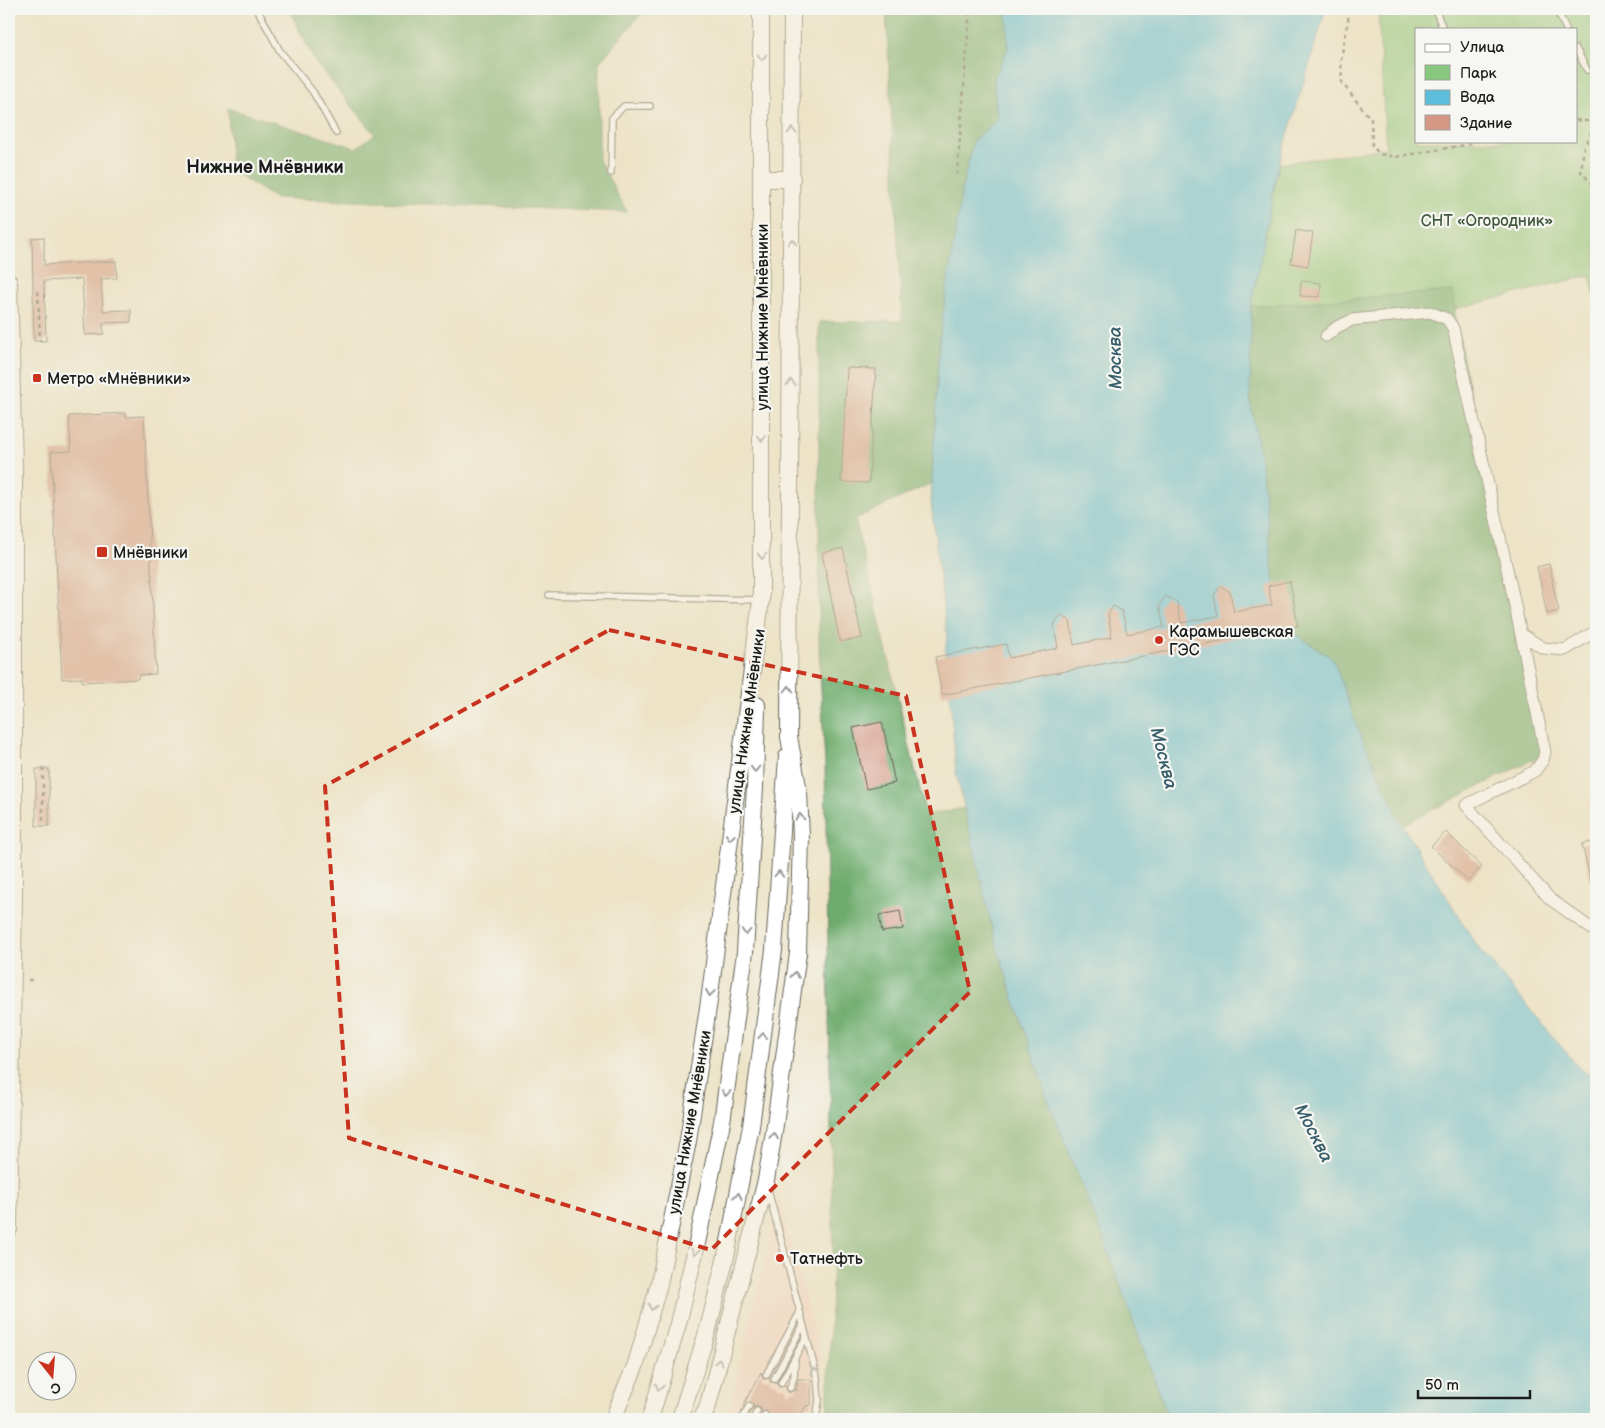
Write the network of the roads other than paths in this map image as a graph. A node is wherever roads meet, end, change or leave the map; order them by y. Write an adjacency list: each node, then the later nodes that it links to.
1 (257, 9): 11 (lane)
2 (761, 9): 13 (main road, улица Нижние Мнёвники, one-way to 13)
3 (792, 9): 14 (main road, улица Нижние Мнёвники, one-way to 3)
4 (1435, 9): 6 (lane)
5 (1556, 9): 7 (lane)
6 (1443, 28)
7 (1566, 28)
8 (1578, 53): 9 (lane)
9 (1587, 70)
10 (650, 106): 12 (lane)
11 (336, 133)
12 (611, 173)
13 (762, 179): 14 (main road); 18 (main road, улица Нижние Мнёвники, one-way to 18)
14 (792, 179): 22 (main road, улица Нижние Мнёвники, one-way to 14)
15 (9, 282): 24 (main road)
16 (1326, 336): 21 (street)
17 (549, 595): 18 (lane)
18 (762, 600): 19 (main road, улица Нижние Мнёвники)
19 (758, 633): 37 (main road, улица Нижние Мнёвники, one-way to 37); 38 (main road, one-way to 38)
20 (1596, 633): 21 (street)
21 (1521, 634): 23 (street)
22 (788, 738): 25 (main road, улица Нижние Мнёвники, one-way to 22); 39 (main road, one-way to 22)
23 (1596, 932)
24 (10, 944): 26 (main road)
25 (766, 1180): 27 (lane); 40 (main road, улица Нижние Мнёвники, one-way to 25)
26 (9, 1229)
27 (800, 1312): 28 (lane); 31 (lane)
28 (803, 1325): 29 (lane); 32 (lane)
29 (806, 1337): 30 (lane); 43 (lane, one-way to 29)
30 (796, 1357): 33 (lane); 34 (lane)
31 (766, 1375)
32 (774, 1379)
33 (781, 1383)
34 (790, 1388)
35 (749, 1406): 41 (lane)
36 (757, 1411): 42 (lane)
37 (613, 1419)
38 (650, 1419)
39 (680, 1419)
40 (701, 1419)
41 (742, 1419)
42 (753, 1419)
43 (816, 1419)

